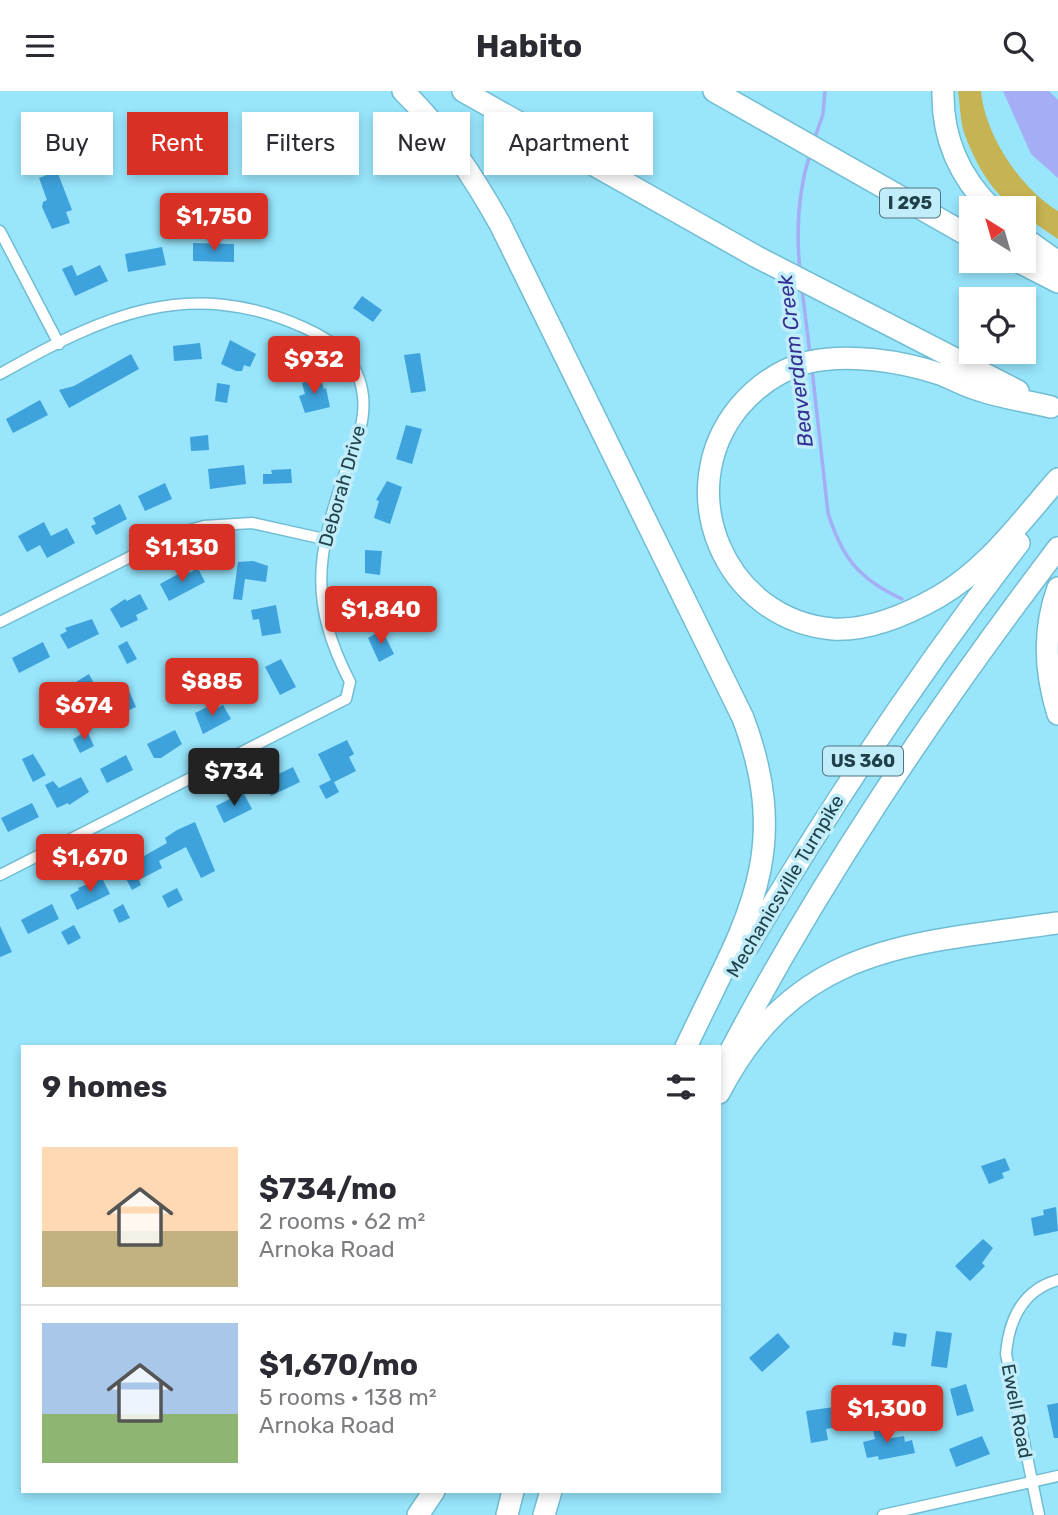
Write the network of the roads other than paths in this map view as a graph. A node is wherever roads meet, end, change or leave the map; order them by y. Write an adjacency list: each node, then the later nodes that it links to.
1 (403, 91): 24 (highway)
2 (463, 91): 14 (highway)
3 (714, 91): 6 (highway, I 295)
4 (943, 91): 5 (highway)
5 (982, 196)
6 (959, 230)
7 (0, 231): 12 (street)
8 (1036, 247): 9 (highway)
9 (1058, 263)
10 (1036, 271): 11 (highway)
11 (1058, 282)
12 (59, 344): 13 (street, Deborah Drive); 17 (street, Deborah Drive)
13 (0, 374)
14 (1055, 408): 15 (highway)
15 (1058, 479)
16 (1058, 492): 25 (highway, Mechanicsville Turnpike / US 360)
17 (324, 538): 20 (street); 22 (street, Deborah Drive)
18 (1058, 548): 26 (highway, Mechanicsville Turnpike / US 360)
19 (1058, 588): 21 (highway)
20 (0, 622)
21 (1058, 714)
22 (0, 875)
23 (1058, 923): 27 (highway)
24 (690, 1045)
25 (690, 1045)
26 (721, 1069)
27 (721, 1090)
28 (1058, 1280): 30 (street, Ewell Road)
29 (1058, 1476): 30 (street)
30 (1032, 1482): 39 (street); 40 (street, Ewell Road)
31 (433, 1493): 35 (highway)
32 (512, 1493): 36 (highway)
33 (551, 1493): 37 (highway)
34 (552, 1493): 38 (highway)
35 (418, 1515)
36 (507, 1515)
37 (544, 1515)
38 (550, 1515)
39 (883, 1515)
40 (1039, 1515)

